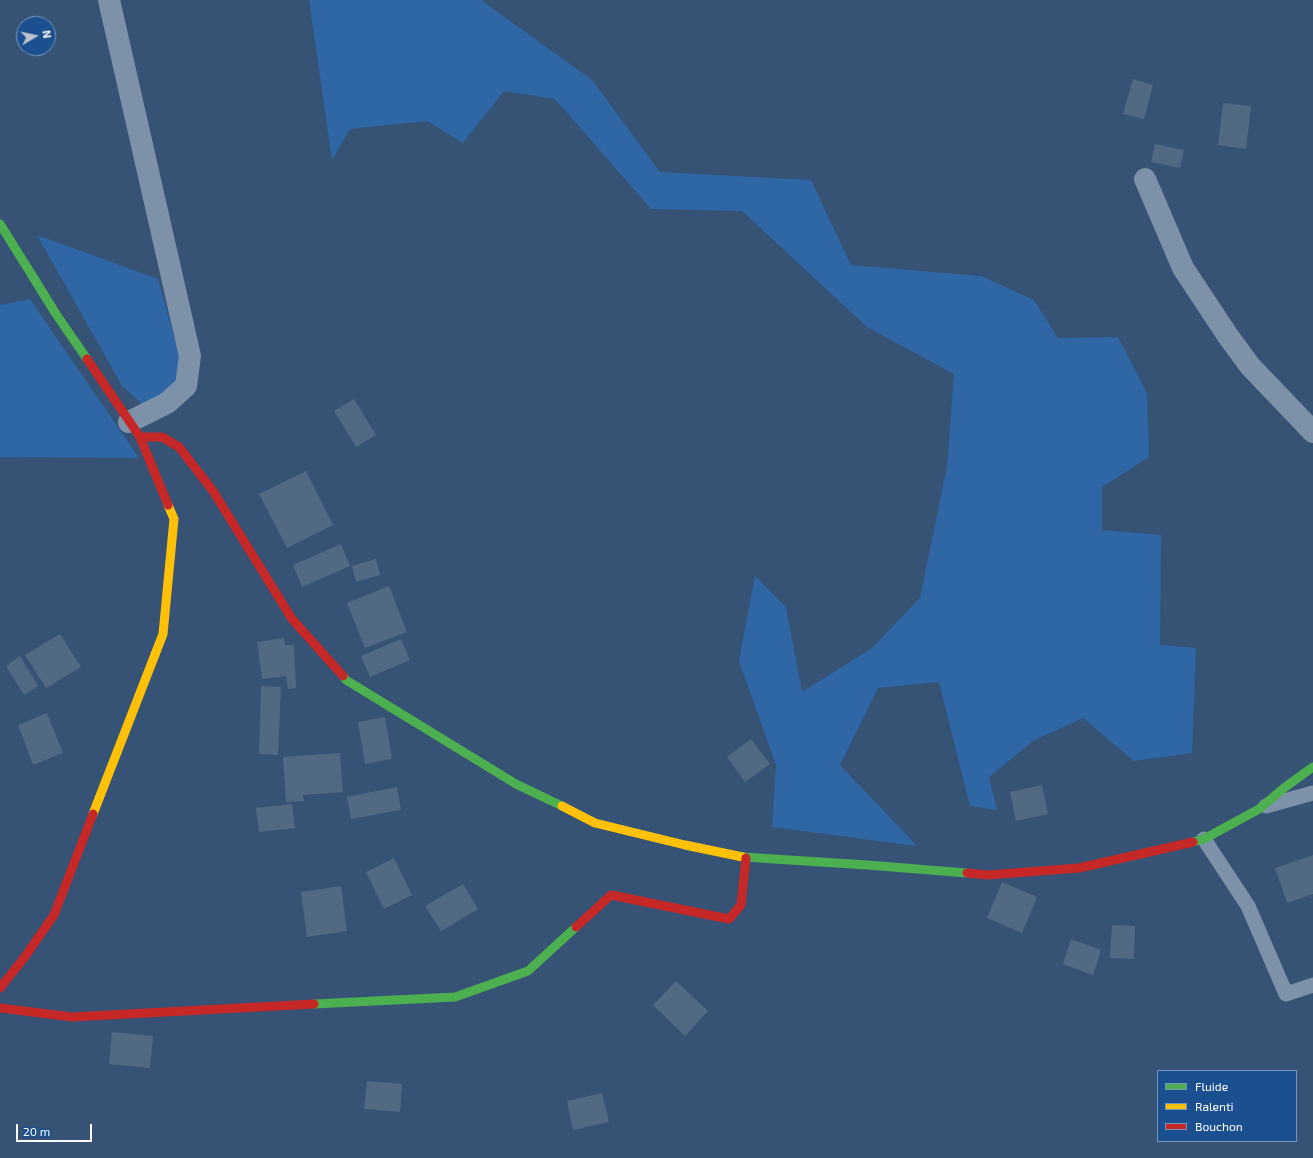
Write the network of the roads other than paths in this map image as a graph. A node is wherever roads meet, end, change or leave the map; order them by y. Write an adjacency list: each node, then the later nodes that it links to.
1 (109, 0): 4 (street)
2 (1145, 179): 5 (street)
3 (0, 224): 4 (street)
4 (135, 430): 10 (street); 12 (street)
5 (1313, 432)
6 (1313, 767): 8 (street)
7 (1313, 793): 8 (lane)
8 (1259, 809): 9 (street)
9 (1204, 839): 10 (street); 11 (lane)
10 (746, 858): 13 (street)
11 (1313, 984)
12 (0, 988)
13 (0, 1008)

